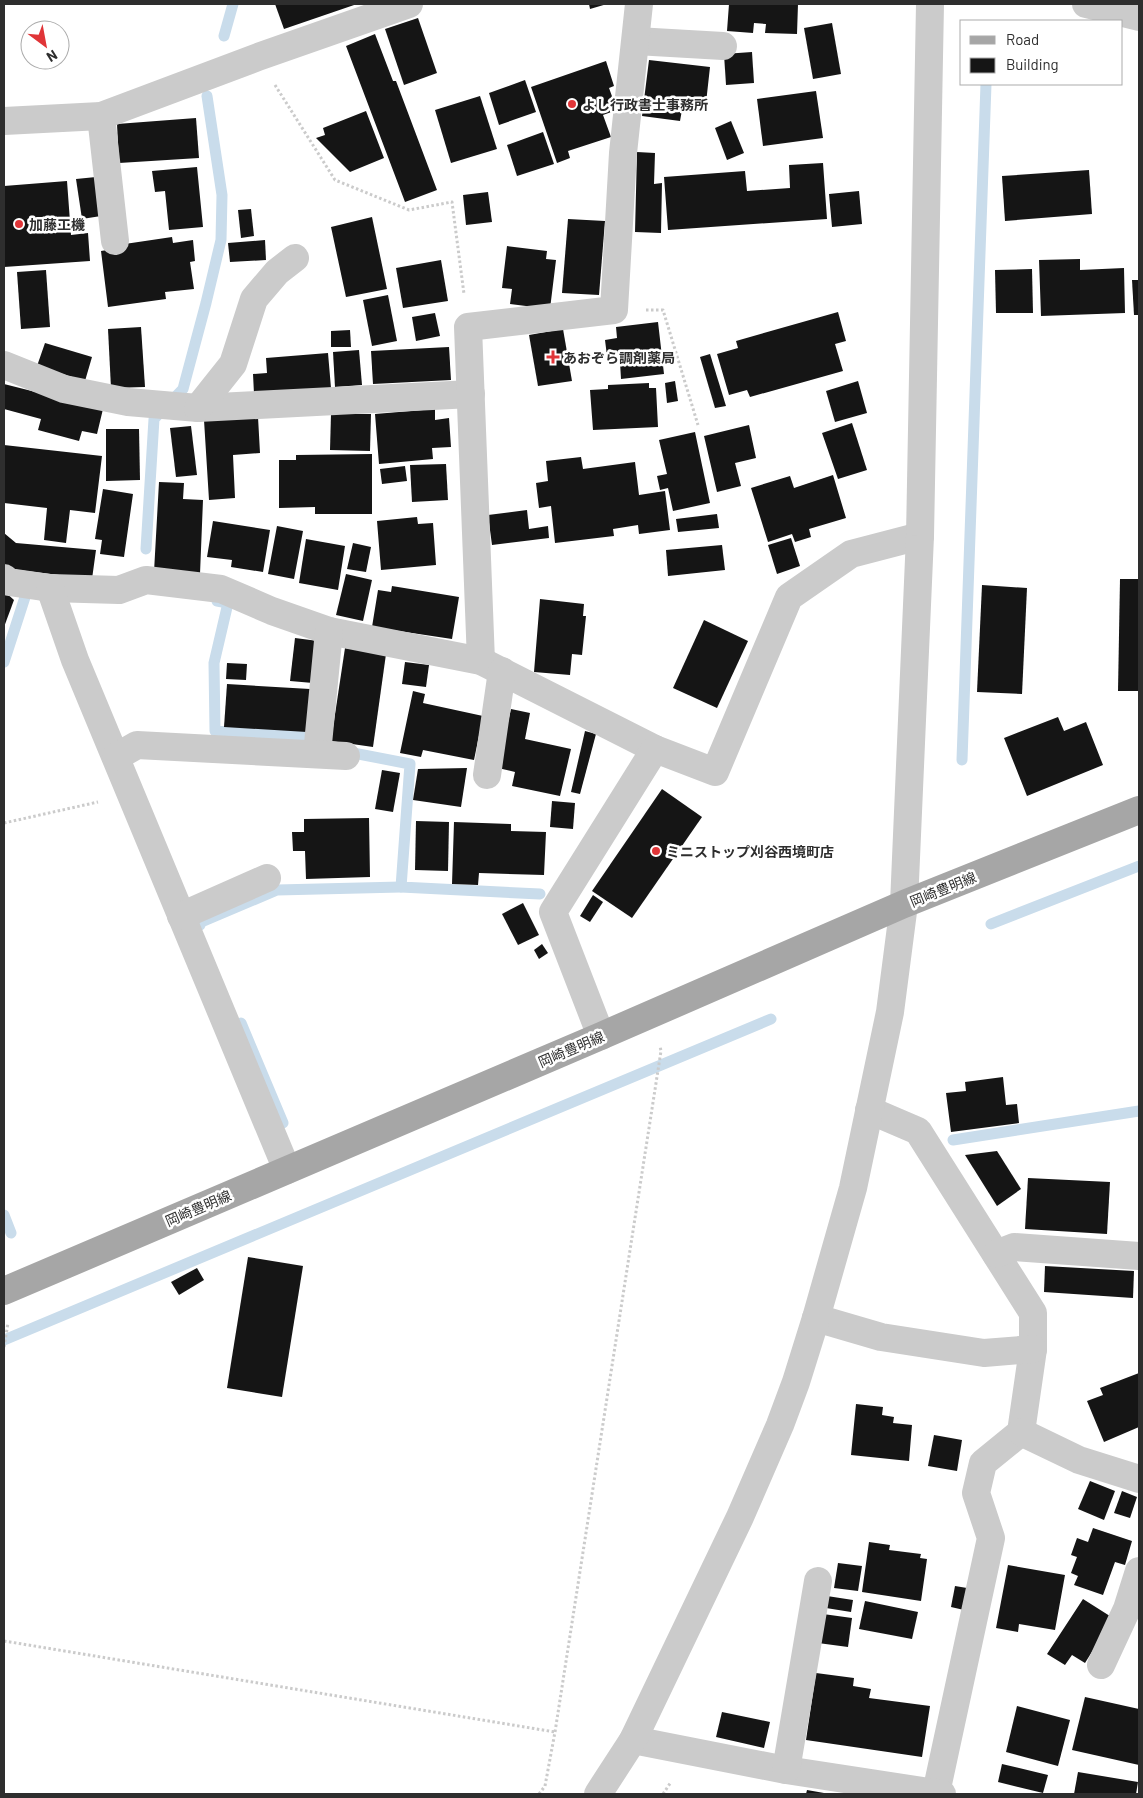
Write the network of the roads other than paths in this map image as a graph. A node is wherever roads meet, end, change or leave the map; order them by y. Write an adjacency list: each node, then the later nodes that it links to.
1 (408, 4): 8 (street)
2 (639, 4): 6 (street)
3 (930, 4): 15 (street)
4 (1086, 4): 5 (street)
5 (1139, 17)
6 (636, 41): 7 (street); 13 (street)
7 (723, 46)
8 (101, 116): 9 (street); 10 (street)
9 (4, 121)
10 (115, 240)
11 (295, 258): 14 (street)
12 (4, 365): 14 (street)
13 (471, 394): 14 (street); 19 (street)
14 (196, 408)
15 (920, 536): 20 (street); 27 (street)
16 (4, 578): 17 (street)
17 (50, 588): 18 (street); 23 (street)
18 (329, 631): 19 (street); 21 (street)
19 (491, 666): 20 (street); 24 (street)
20 (656, 749): 29 (street)
21 (318, 754): 22 (street); 23 (street)
22 (346, 756)
23 (116, 757): 28 (street)
24 (487, 775)
25 (1139, 810): 27 (main road, 岡崎豊明線)
26 (267, 878): 28 (street)
27 (904, 904): 29 (main road, 岡崎豊明線); 30 (street)
28 (181, 916): 31 (street)
29 (601, 1036): 31 (main road, 岡崎豊明線)
30 (869, 1110): 32 (street); 35 (street)
31 (287, 1170): 34 (main road, 岡崎豊明線)
32 (996, 1254): 33 (street); 36 (street)
33 (1139, 1256)
34 (4, 1291)
35 (816, 1318): 36 (street); 42 (street)
36 (1033, 1349): 37 (street)
37 (1021, 1432): 38 (street); 45 (street)
38 (1139, 1480)
39 (1139, 1571): 41 (street)
40 (818, 1581): 43 (street)
41 (1102, 1666)
42 (634, 1740): 43 (street); 44 (street)
43 (786, 1770): 45 (street)
44 (598, 1794)
45 (939, 1794)

